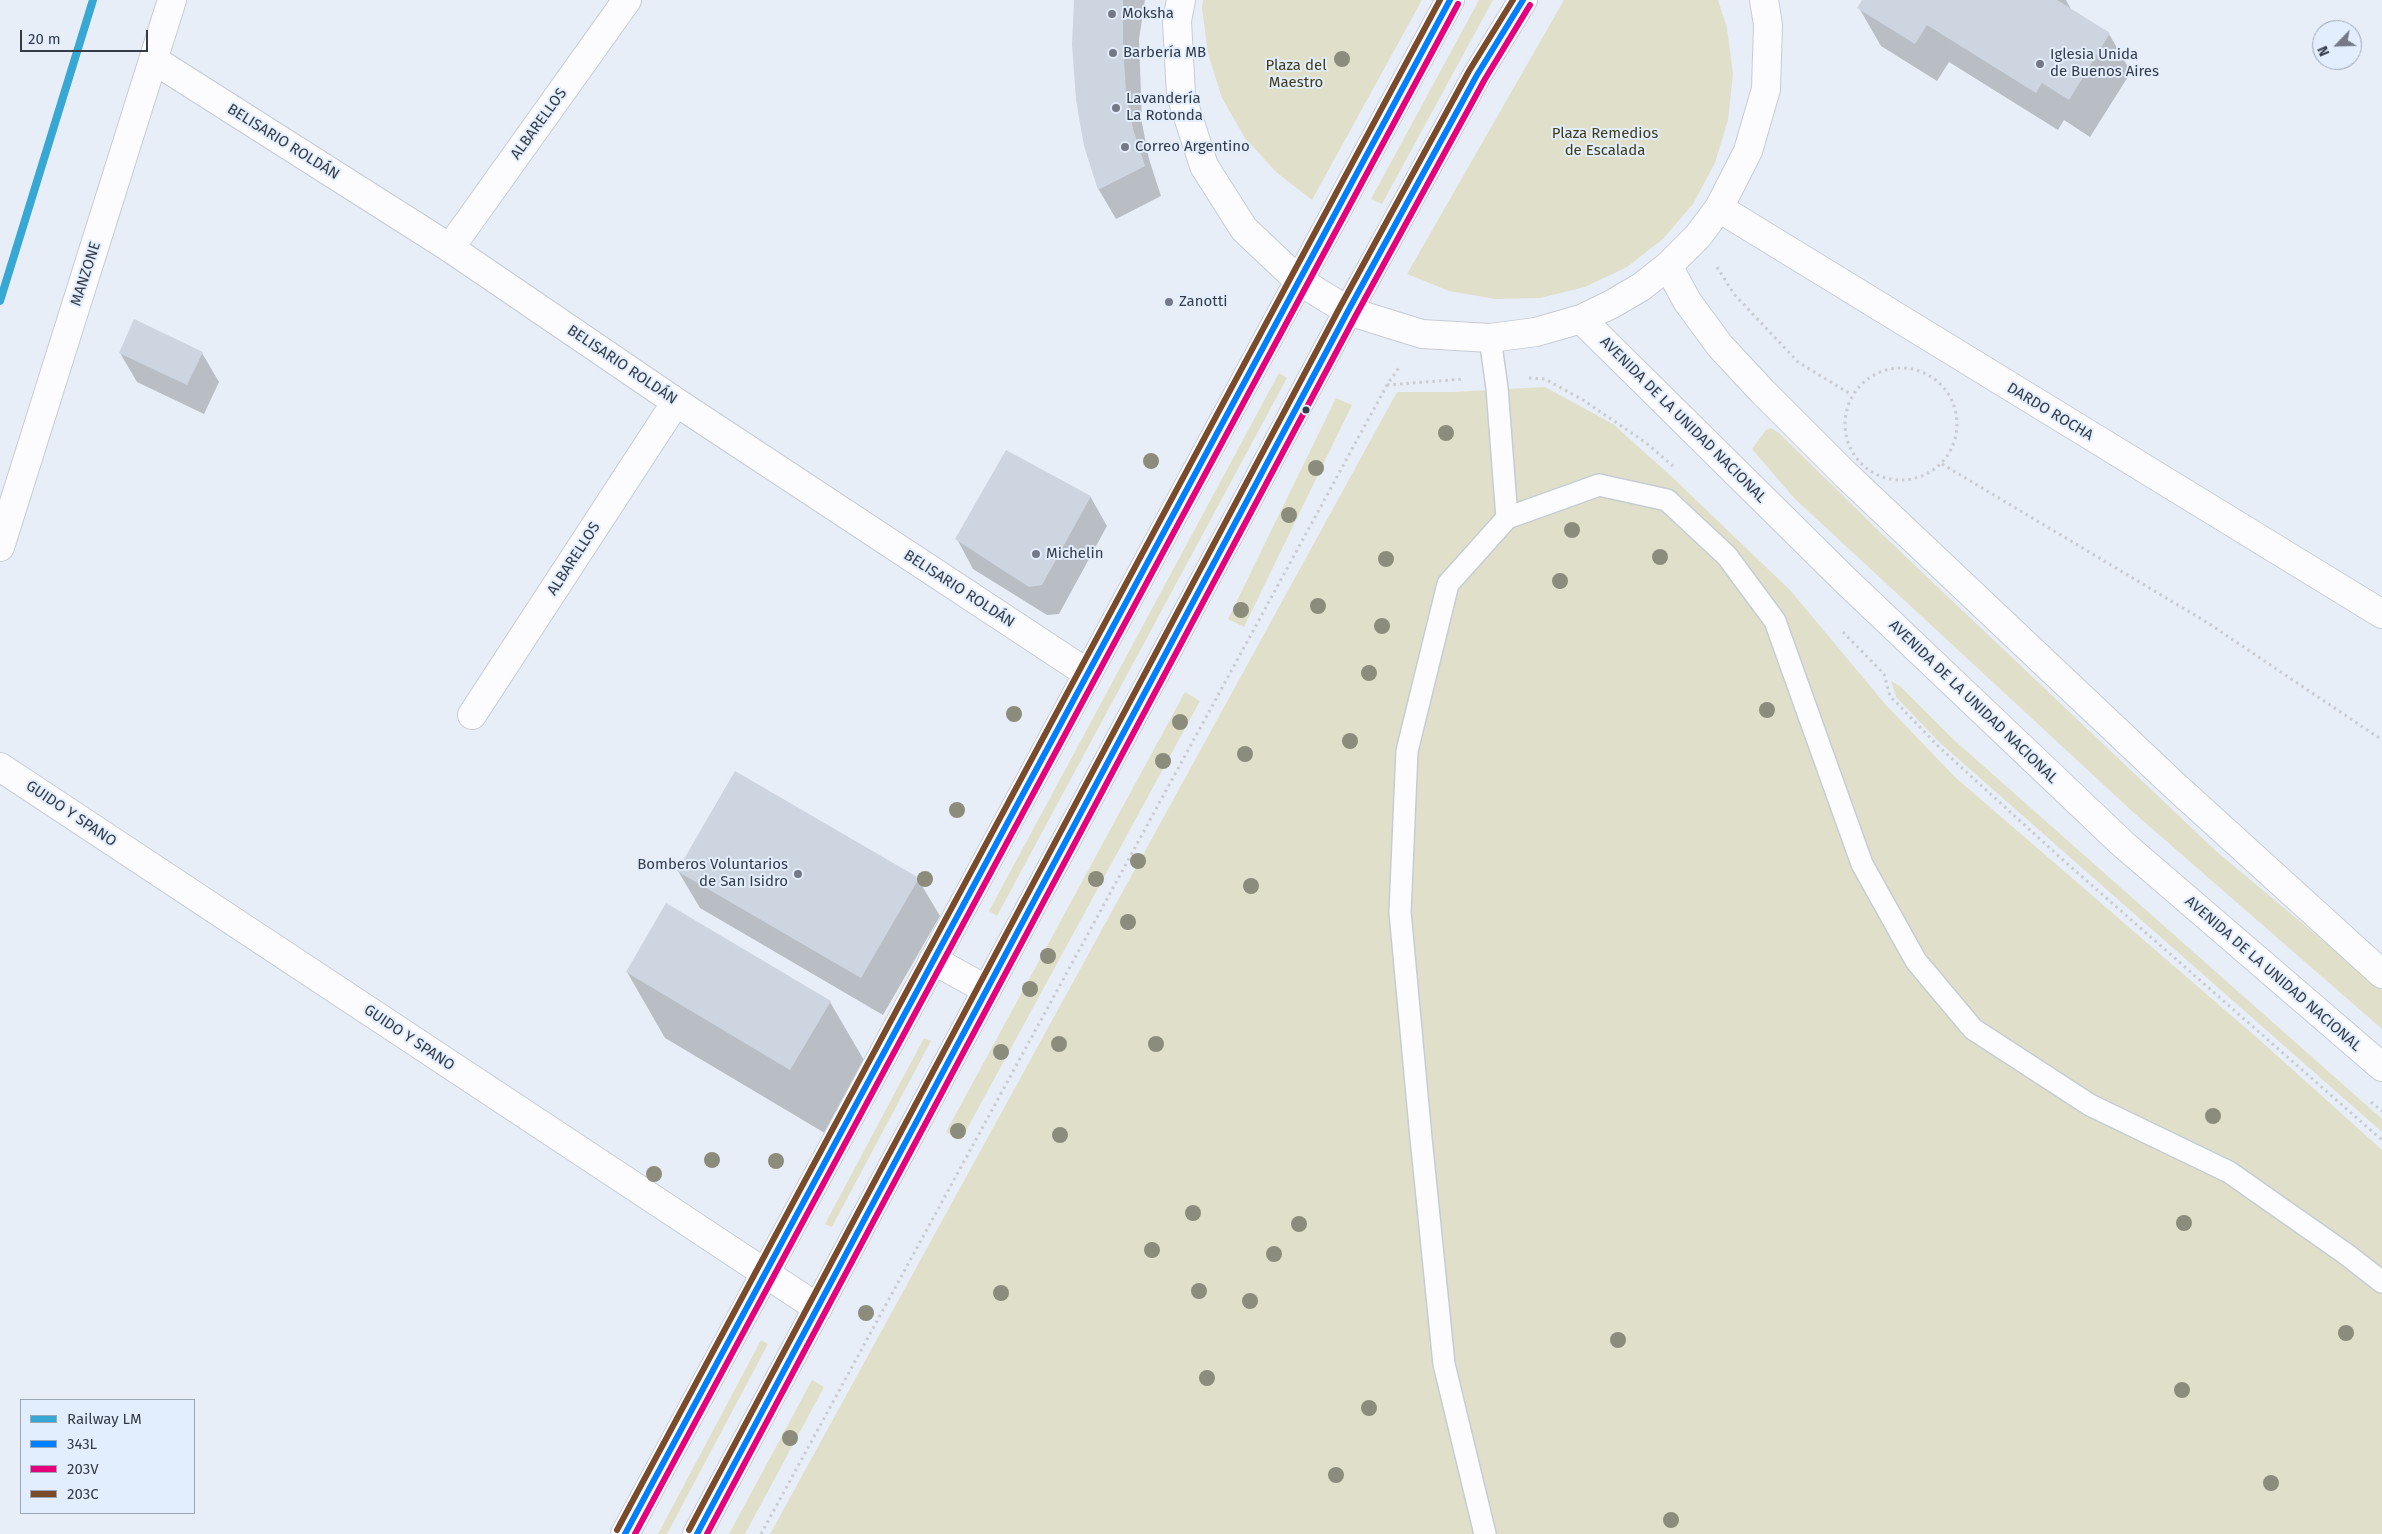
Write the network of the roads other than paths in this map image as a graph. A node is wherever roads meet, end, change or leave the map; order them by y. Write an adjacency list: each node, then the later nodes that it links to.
1 (172, 0): 7 (main road, MANZONE)
2 (627, 0): 9 (main road, ALBARELLOS)
3 (1181, 0): 11 (main road)
4 (1450, 0): 11 (main road)
5 (1523, 0): 12 (main road)
6 (1764, 0): 8 (main road)
7 (154, 60): 9 (main road, BELISARIO ROLDÁN); 17 (main road, MANZONE)
8 (1719, 208): 10 (main road); 18 (main road, DARDO ROCHA)
9 (450, 248): 15 (main road, BELISARIO ROLDÁN)
10 (1668, 266): 13 (main road); 23 (main road)
11 (1298, 280): 12 (main road); 19 (main road)
12 (1348, 311): 14 (main road); 24 (main road)
13 (1580, 319): 14 (main road); 25 (main road, AVENIDA DE LA UNIDAD NACIONAL)
14 (1490, 338): 16 (lane)
15 (676, 402): 19 (main road, BELISARIO ROLDÁN); 20 (main road, ALBARELLOS)
16 (1507, 518): 27 (lane); 31 (lane)
17 (0, 547)
18 (2382, 614)
19 (1086, 674): 22 (main road)
20 (472, 716)
21 (0, 767): 26 (main road, GUIDO Y SPANO)
22 (933, 960): 24 (main road); 26 (main road)
23 (2382, 974)
24 (987, 990): 28 (main road)
25 (2382, 1067)
26 (764, 1274): 28 (main road, GUIDO Y SPANO); 29 (main road)
27 (2382, 1282)
28 (818, 1308): 30 (main road)
29 (625, 1534)
30 (698, 1534)
31 (1485, 1534)

